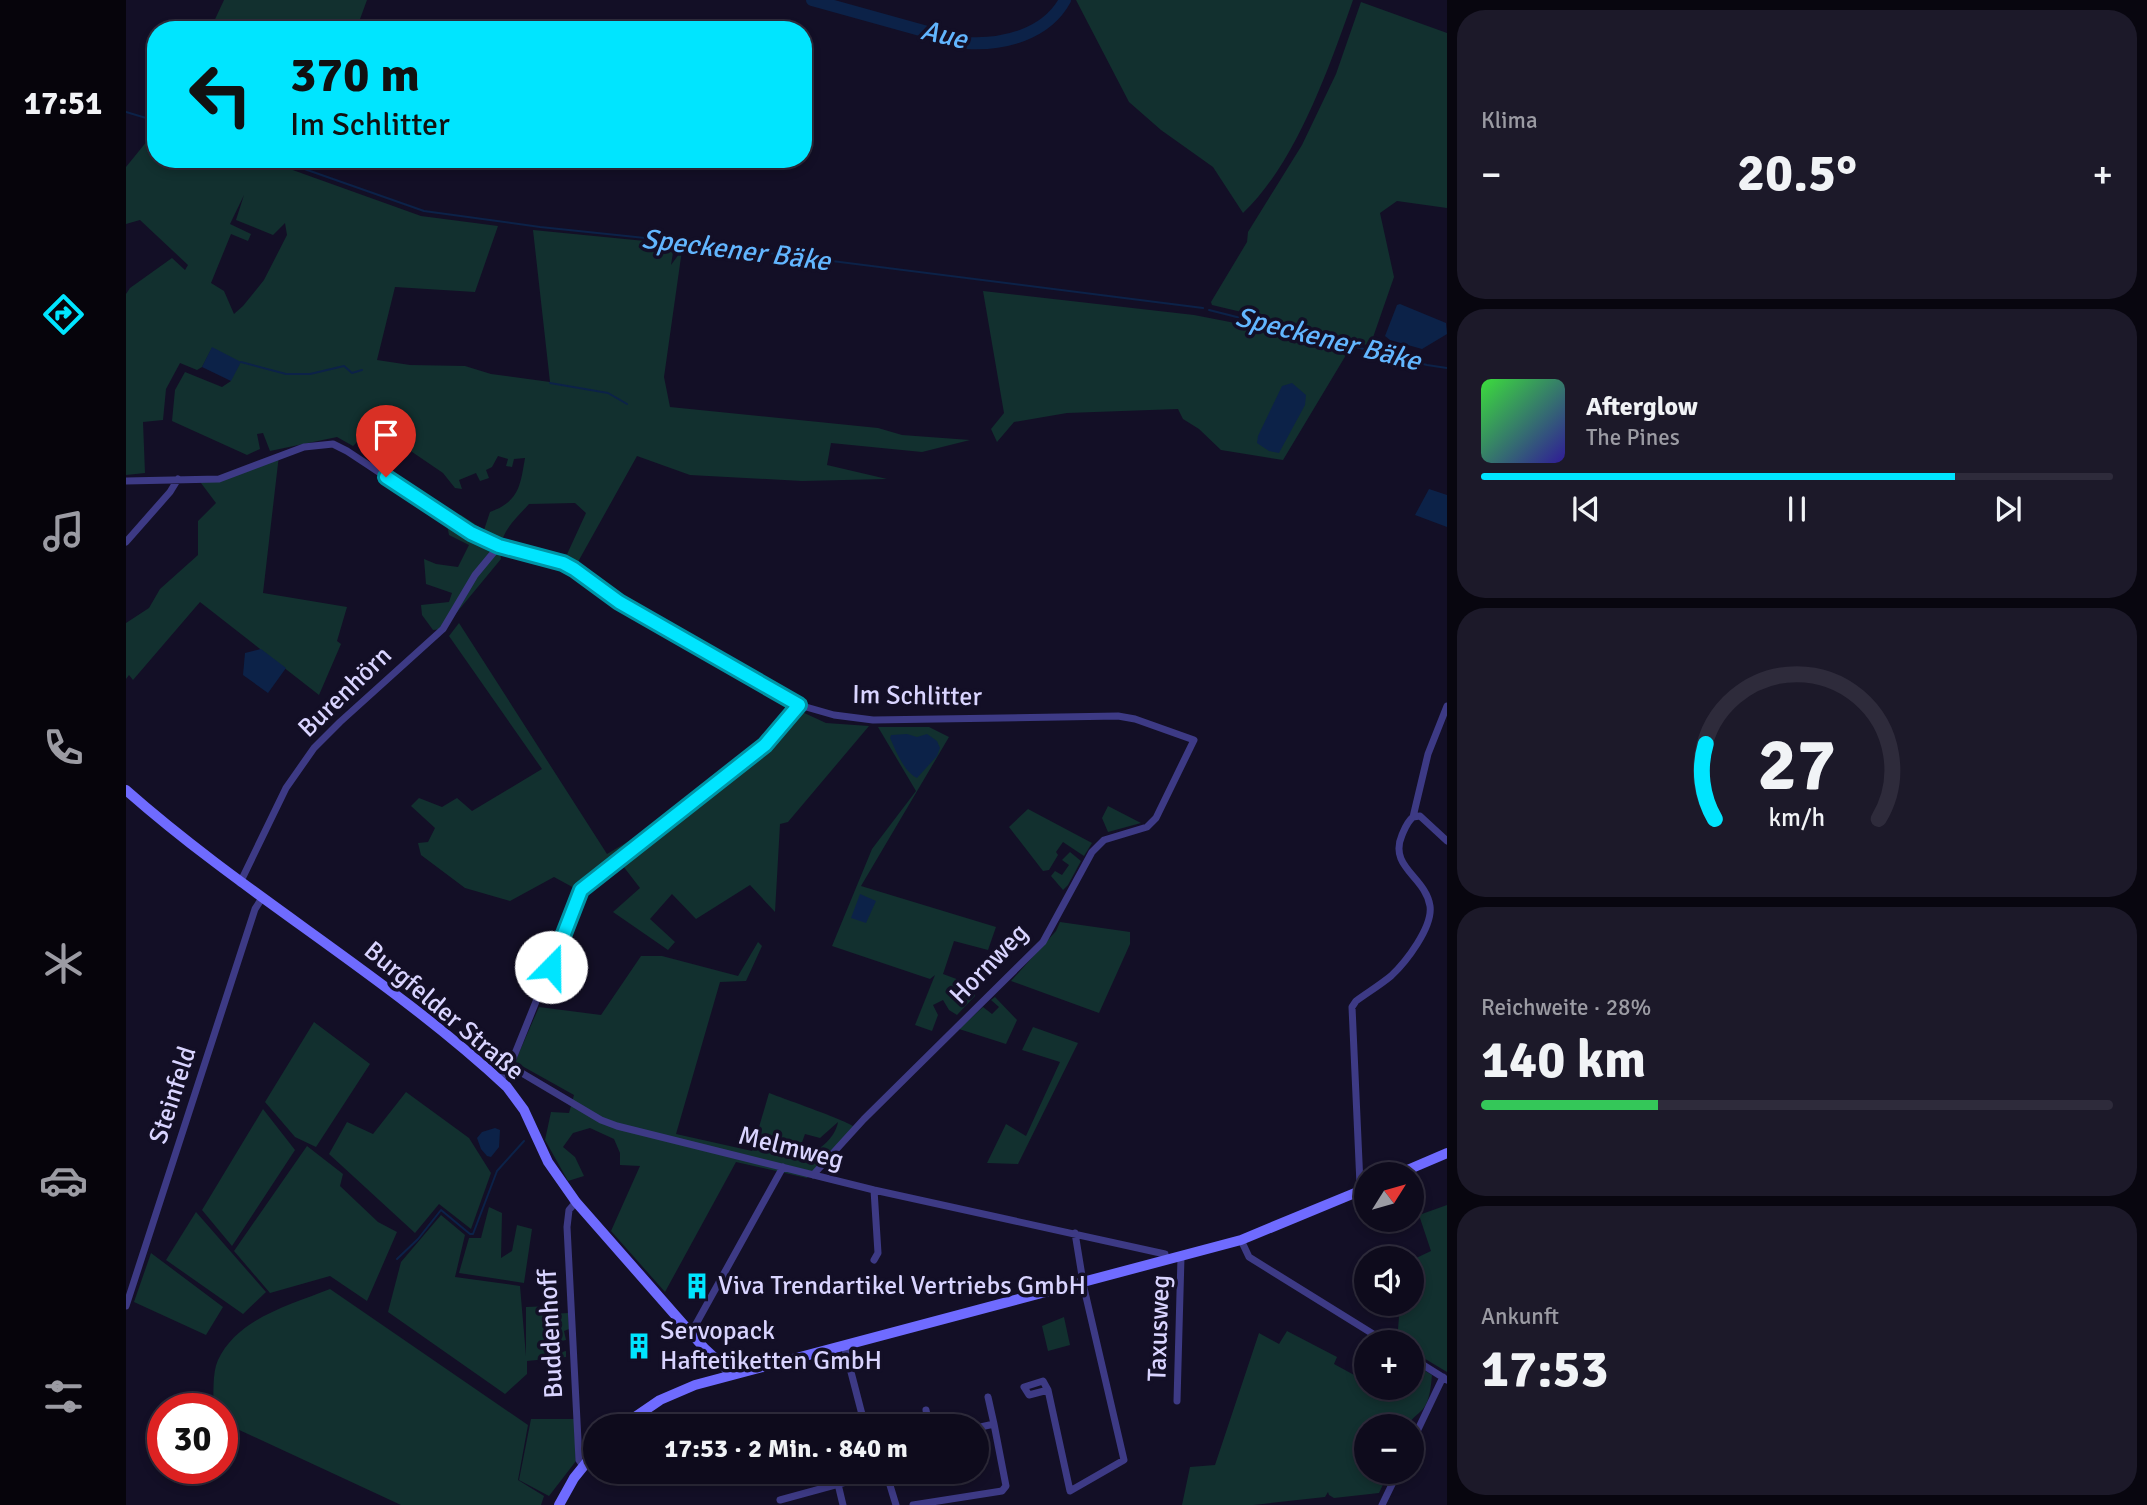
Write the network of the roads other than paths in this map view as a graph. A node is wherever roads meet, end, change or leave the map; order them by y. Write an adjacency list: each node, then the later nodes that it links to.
1 (178, 479): 2 (street, Im Schlitter); 3 (street); 4 (street, Im Schlitter)
2 (126, 481)
3 (126, 542)
4 (499, 546): 5 (street, Im Schlitter); 11 (street, Burenhörn)
5 (799, 705): 7 (street, Im Schlitter); 13 (street)
6 (1447, 706): 9 (street)
7 (1194, 740): 19 (street, Hornweg)
8 (126, 790): 11 (main road, Burgfelder Straße)
9 (1413, 817): 10 (street); 16 (street)
10 (1447, 841)
11 (240, 883): 12 (main road, Burgfelder Straße)
12 (262, 898): 14 (main road, Burgfelder Straße); 29 (street, Steinfeld)
13 (510, 1066): 14 (street); 18 (street, Melmweg)
14 (500, 1080): 22 (main road, Burgfelder Straße)
15 (1447, 1153): 17 (main road)
16 (1359, 1162)
17 (1424, 1163)
18 (783, 1167): 19 (street, Melmweg); 31 (street)
19 (813, 1175): 20 (street, Melmweg)
20 (874, 1190): 23 (street, Melmweg); 27 (street)
21 (1354, 1194): 24 (main road)
22 (576, 1202): 31 (main road, Burgfelder Straße); 48 (street, Buddenhoff)
23 (1075, 1233): 25 (street, Melmweg); 28 (street)
24 (1241, 1240): 26 (main road); 30 (street)
25 (1165, 1254)
26 (1181, 1257): 28 (main road); 40 (street, Taxusweg)
27 (874, 1260)
28 (1084, 1282): 32 (main road); 38 (street)
29 (126, 1306)
30 (1367, 1330)
31 (691, 1333): 33 (main road, Burgfelder Straße)
32 (844, 1345): 35 (main road); 43 (street)
33 (707, 1350): 35 (main road, Burgfelder Straße); 36 (main road, Burgfelder Straße)
34 (1424, 1365): 37 (street)
35 (732, 1374): 36 (main road)
36 (718, 1378): 42 (main road)
37 (1445, 1378): 45 (street)
38 (1048, 1390)
39 (988, 1397): 46 (street)
40 (1177, 1401)
41 (926, 1410): 44 (street)
42 (640, 1414)
43 (861, 1414)
44 (927, 1414)
45 (1424, 1419)
46 (994, 1424): 47 (street); 56 (street)
47 (989, 1425)
48 (583, 1466): 53 (main road)
49 (838, 1484): 52 (street); 54 (street)
50 (889, 1484): 55 (street)
51 (1392, 1484): 57 (street)
52 (780, 1500)
53 (559, 1505)
54 (843, 1505)
55 (896, 1505)
56 (913, 1505)
57 (1382, 1505)

